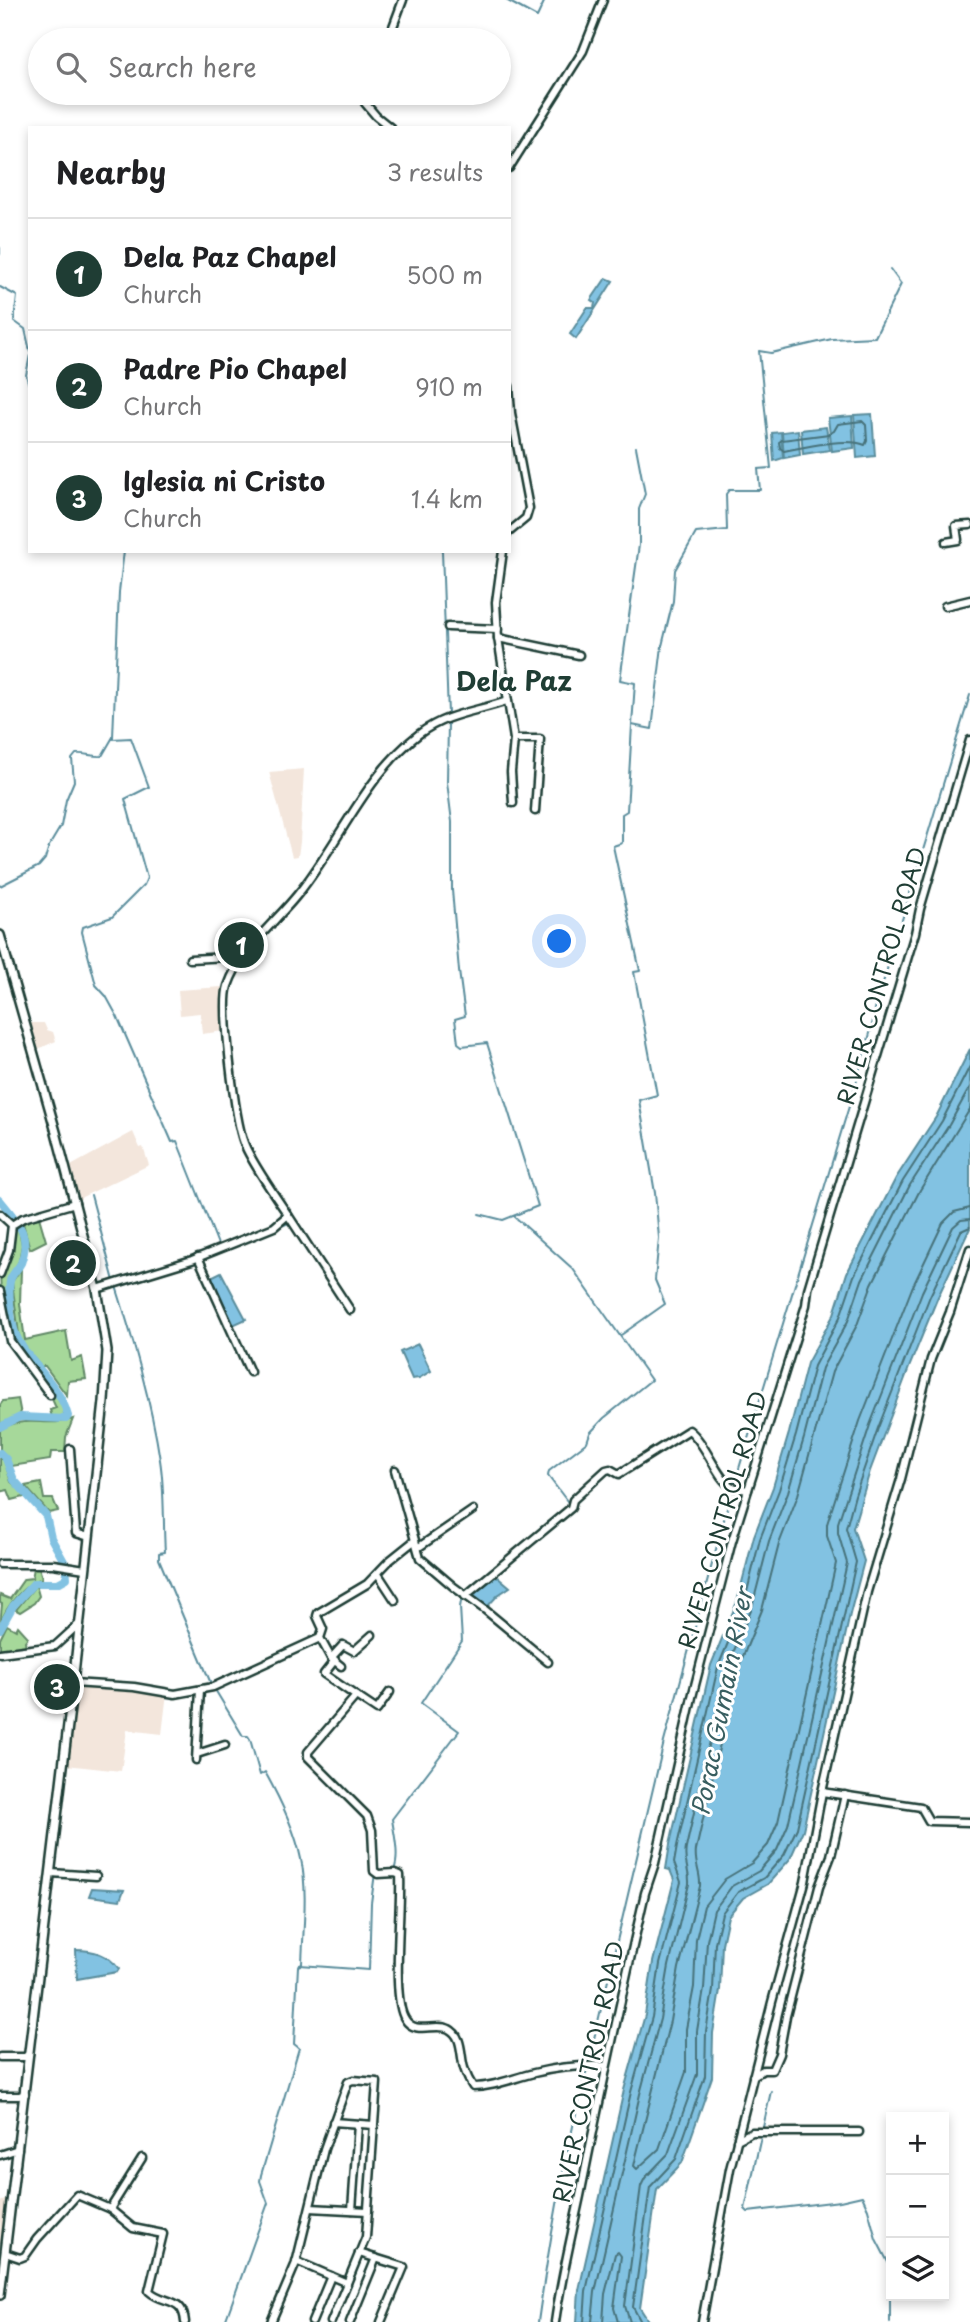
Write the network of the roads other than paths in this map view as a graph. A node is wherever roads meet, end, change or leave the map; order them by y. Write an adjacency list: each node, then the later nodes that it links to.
1 (403, 0): 3 (street)
2 (603, 0): 6 (street)
3 (392, 28)
4 (366, 105): 5 (street)
5 (389, 126)
6 (511, 165)
7 (511, 413): 9 (street)
8 (970, 525): 10 (street)
9 (511, 530)
10 (946, 541)
11 (503, 553): 15 (street)
12 (970, 600): 13 (street)
13 (945, 606)
14 (448, 627): 15 (street)
15 (498, 629): 16 (street)
16 (498, 638): 17 (street); 18 (street)
17 (579, 655)
18 (507, 701): 19 (street); 24 (street)
19 (514, 738): 21 (street); 22 (street)
20 (970, 740): 40 (street, RIVER CONTROL ROAD)
21 (513, 803)
22 (535, 811)
23 (0, 935): 26 (main road)
24 (246, 956): 25 (street); 28 (street)
25 (190, 959)
26 (75, 1203): 29 (street); 33 (main road)
27 (0, 1214): 29 (street)
28 (289, 1215): 31 (street); 35 (street)
29 (14, 1224): 32 (street)
30 (970, 1249): 61 (street)
31 (198, 1257): 33 (street); 36 (street)
32 (0, 1274)
33 (97, 1289): 42 (main road)
34 (0, 1294): 37 (street)
35 (351, 1310)
36 (250, 1372)
37 (50, 1395)
38 (70, 1449): 42 (street)
39 (396, 1470): 43 (street)
40 (748, 1490): 47 (street); 68 (street, RIVER CONTROL ROAD)
41 (473, 1510): 43 (street)
42 (89, 1537): 45 (main road)
43 (416, 1544): 46 (street); 47 (street)
44 (0, 1564): 45 (street)
45 (85, 1569): 49 (main road)
46 (378, 1574): 48 (street); 51 (street)
47 (464, 1595): 54 (street)
48 (396, 1600)
49 (79, 1624): 52 (street); 56 (main road)
50 (372, 1635): 53 (street)
51 (320, 1638): 53 (street); 57 (street)
52 (0, 1653)
53 (333, 1659): 55 (street); 59 (street)
54 (548, 1662)
55 (341, 1666)
56 (74, 1683): 57 (street); 64 (main road)
57 (200, 1690): 60 (street)
58 (390, 1692): 59 (street)
59 (356, 1696): 68 (street)
60 (225, 1745)
61 (822, 1792): 62 (street); 69 (street)
62 (845, 1796): 63 (street); 69 (street)
63 (970, 1822)
64 (51, 1873): 65 (street); 66 (main road)
65 (96, 1876)
66 (29, 2054): 67 (street); 70 (main road)
67 (0, 2057)
68 (606, 2066): 97 (street, RIVER CONTROL ROAD)
69 (753, 2076): 76 (street)
70 (25, 2094): 71 (street); 77 (main road)
71 (0, 2096)
72 (333, 2122): 73 (street); 74 (street); 80 (street)
73 (358, 2124): 74 (street); 82 (street)
74 (374, 2125): 83 (street)
75 (859, 2132): 76 (street)
76 (737, 2140): 98 (street)
77 (18, 2149): 78 (street); 84 (main road)
78 (0, 2155)
79 (142, 2158): 81 (street)
80 (310, 2208): 82 (street); 87 (street)
81 (110, 2210): 84 (street); 91 (street)
82 (352, 2210): 83 (street)
83 (368, 2211): 85 (street)
84 (5, 2253): 90 (main road)
85 (359, 2253): 86 (street); 89 (street)
86 (376, 2258): 95 (street); 96 (street)
87 (296, 2261): 88 (street); 92 (street)
88 (331, 2276): 89 (street); 93 (street)
89 (347, 2283): 94 (street)
90 (0, 2295)
91 (185, 2322)
92 (271, 2322)
93 (312, 2322)
94 (332, 2322)
95 (350, 2322)
96 (381, 2322)
97 (555, 2322)
98 (702, 2322)

